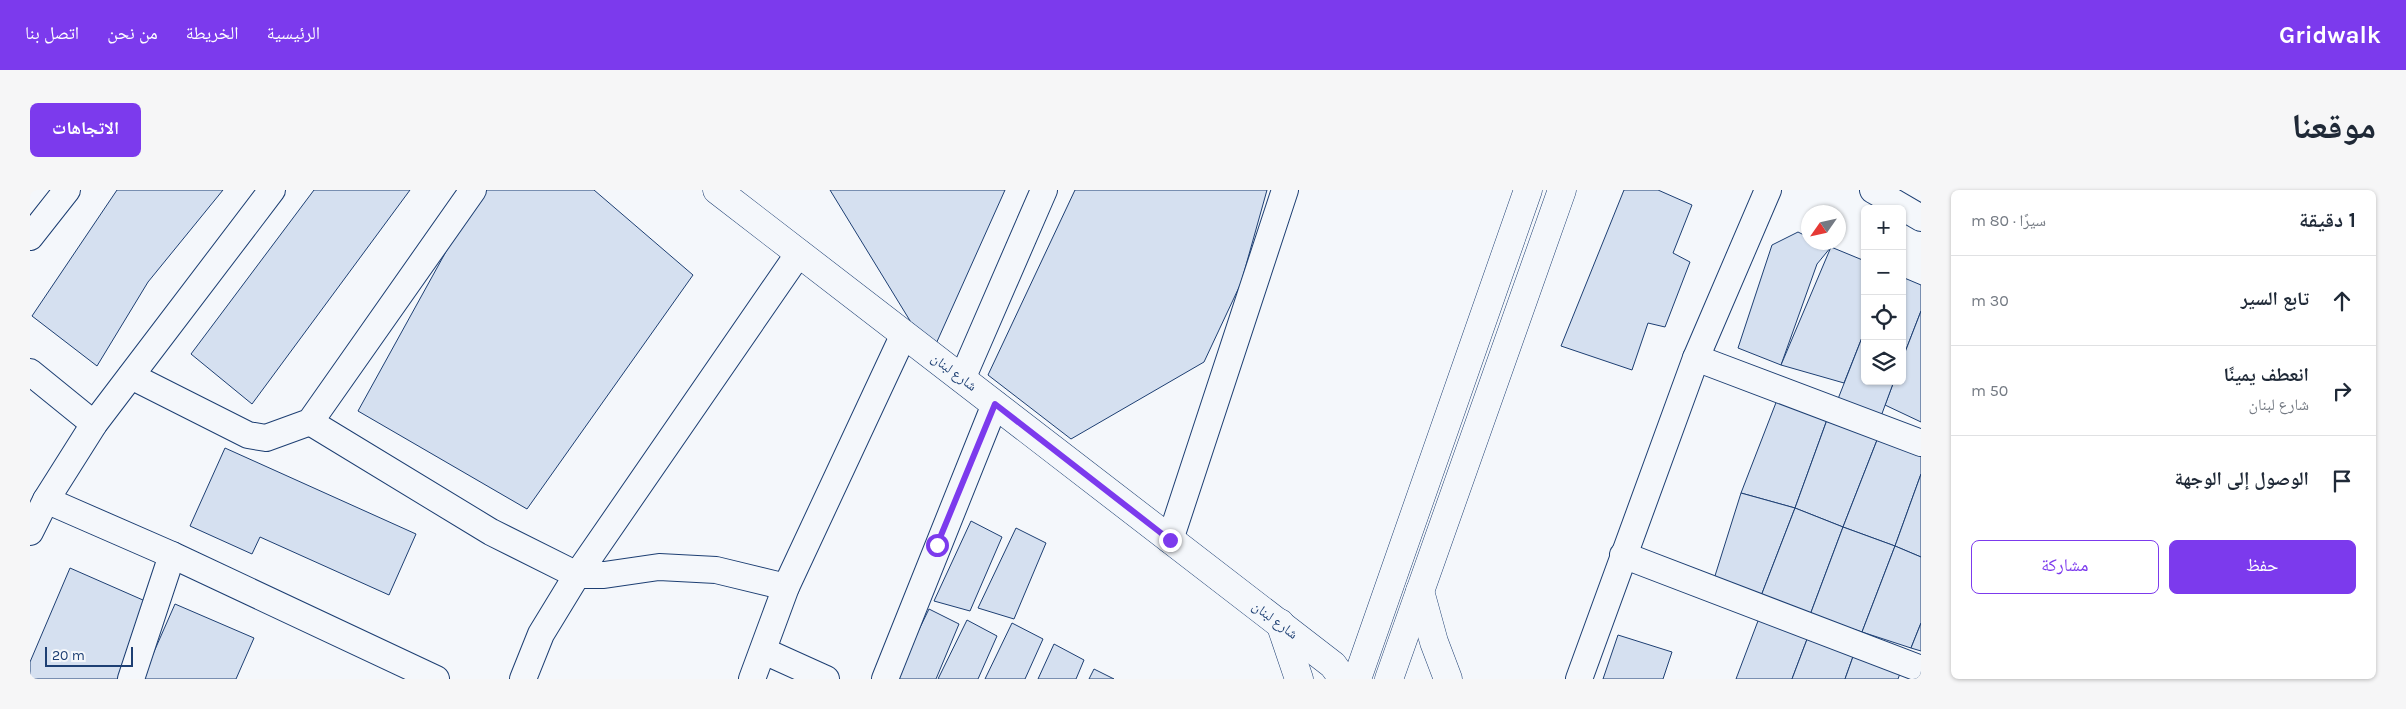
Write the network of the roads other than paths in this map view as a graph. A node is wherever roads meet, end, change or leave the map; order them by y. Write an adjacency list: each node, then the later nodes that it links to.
1 (67, 190): 12 (street)
2 (272, 190): 17 (street)
3 (473, 190): 20 (street)
4 (717, 190): 13 (street, شارع لبنان)
5 (1044, 190): 18 (street)
6 (1285, 190): 25 (street)
7 (1528, 190): 34 (street)
8 (1562, 190): 30 (street)
9 (1768, 190): 15 (street)
10 (1874, 190): 11 (street)
11 (1921, 218)
12 (34, 222)
13 (800, 253): 14 (street, شارع لبنان); 28 (street)
14 (904, 334): 18 (street, شارع لبنان); 29 (street)
15 (1696, 358): 22 (street); 27 (street)
16 (30, 372): 21 (street)
17 (131, 376): 20 (street); 21 (street)
18 (962, 379): 19 (street, شارع لبنان)
19 (995, 404): 25 (street, شارع لبنان); 40 (street)
20 (310, 422): 28 (street)
21 (94, 424): 23 (street)
22 (1921, 443)
23 (46, 500): 24 (street); 26 (street)
24 (30, 532)
25 (1170, 540): 31 (street, شارع لبنان)
26 (172, 555): 35 (street); 36 (street)
27 (1623, 555): 33 (street); 44 (street)
28 (577, 574): 29 (street); 37 (street)
29 (786, 587): 32 (street)
30 (1420, 591): 42 (street); 43 (street)
31 (1280, 623): 34 (street, شارع لبنان); 41 (street)
32 (764, 652): 38 (street); 39 (street)
33 (1921, 669)
34 (1356, 674)
35 (131, 679)
36 (436, 679)
37 (524, 679)
38 (752, 679)
39 (826, 679)
40 (885, 679)
41 (1299, 679)
42 (1389, 679)
43 (1448, 679)
44 (1579, 679)

